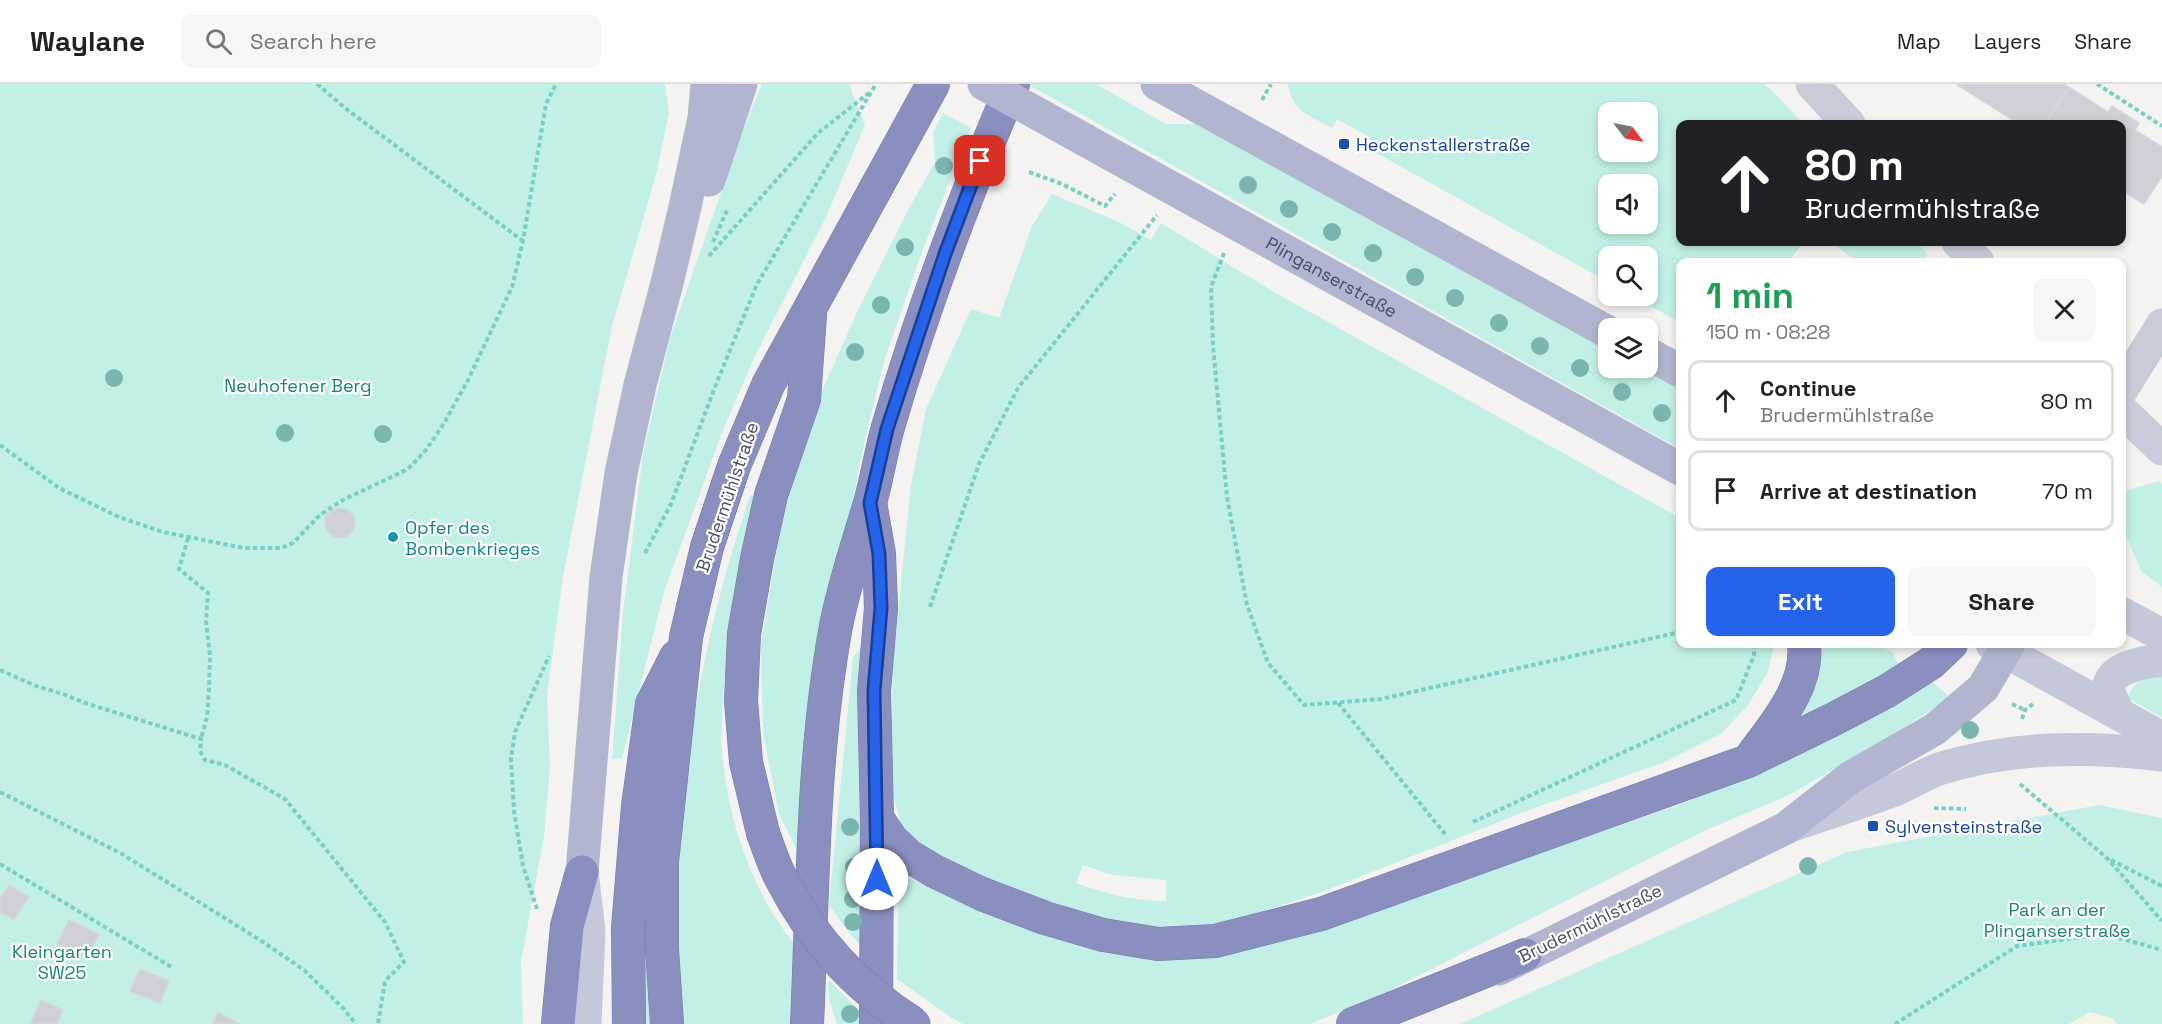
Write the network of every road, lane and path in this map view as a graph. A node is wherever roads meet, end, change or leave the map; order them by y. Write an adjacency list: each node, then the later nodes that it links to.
1 (316, 84): 21 (path)
2 (556, 84): 21 (path)
3 (707, 84): 25 (main road)
4 (741, 84): 25 (main road)
5 (876, 84): 13 (path)
6 (933, 84): 26 (highway, Brudermühlstraße)
7 (984, 84): 35 (main road, Plinganserstraße, bridge)
8 (1013, 84): 36 (highway)
9 (1157, 84): 28 (main road)
10 (1271, 84): 14 (path)
11 (1812, 84): 15 (street)
12 (2097, 84): 16 (path)
13 (872, 91): 19 (path); 38 (path)
14 (1262, 100)
15 (1845, 120)
16 (2162, 126)
17 (1029, 172): 18 (path)
18 (1117, 191)
19 (732, 199)
20 (1160, 213): 39 (path)
21 (523, 241): 37 (path)
22 (1962, 246): 24 (street)
23 (1225, 249): 52 (path)
24 (1974, 258)
25 (668, 279): 70 (main road)
26 (811, 305): 43 (highway, Brudermühlstraße); 86 (highway, bridge)
27 (2162, 325): 31 (street)
28 (1598, 327)
29 (1658, 359): 30 (main road)
30 (1676, 369)
31 (2126, 383)
32 (2126, 415): 34 (street)
33 (0, 445): 37 (path)
34 (2162, 449)
35 (1676, 467)
36 (870, 503): 62 (highway); 84 (highway)
37 (188, 538): 55 (path)
38 (639, 560)
39 (930, 607)
40 (2126, 616): 42 (main road)
41 (1676, 633): 52 (path)
42 (2162, 635)
43 (686, 637): 82 (highway); 83 (highway, Brudermühlstraße)
44 (1754, 648): 63 (path)
45 (1804, 648): 57 (highway)
46 (1947, 648): 57 (highway)
47 (2001, 648): 64 (main road, Brudermühlstraße)
48 (2006, 648): 53 (main road)
49 (549, 656): 72 (path)
50 (2162, 661): 53 (main road)
51 (0, 670): 55 (path)
52 (1337, 703): 66 (path)
53 (2118, 712): 54 (main road)
54 (2162, 738)
55 (201, 739): 79 (path)
56 (2162, 755): 64 (main road, Brudermühlstraße)
57 (1748, 760): 62 (highway)
58 (2018, 782): 68 (path)
59 (0, 792): 78 (path)
60 (1930, 808): 61 (path)
61 (1966, 809)
62 (877, 818): 85 (highway)
63 (1467, 825)
64 (1786, 828): 75 (main road, Brudermühlstraße)
65 (1456, 830): 66 (path)
66 (1445, 835): 67 (path)
67 (1436, 839)
68 (2107, 858): 71 (path); 73 (path)
69 (0, 864): 76 (path)
70 (582, 872): 80 (highway); 81 (main road)
71 (2162, 886)
72 (538, 912)
73 (2162, 921)
74 (2162, 950): 88 (path)
75 (1525, 955): 77 (main road, Brudermühlstraße); 87 (highway)
76 (173, 968)
77 (1407, 1021)
78 (356, 1024)
79 (378, 1024)
80 (558, 1024)
81 (585, 1024)
82 (629, 1024)
83 (667, 1024)
84 (807, 1024)
85 (876, 1024)
86 (914, 1024)
87 (1353, 1024)
88 (1895, 1024)

